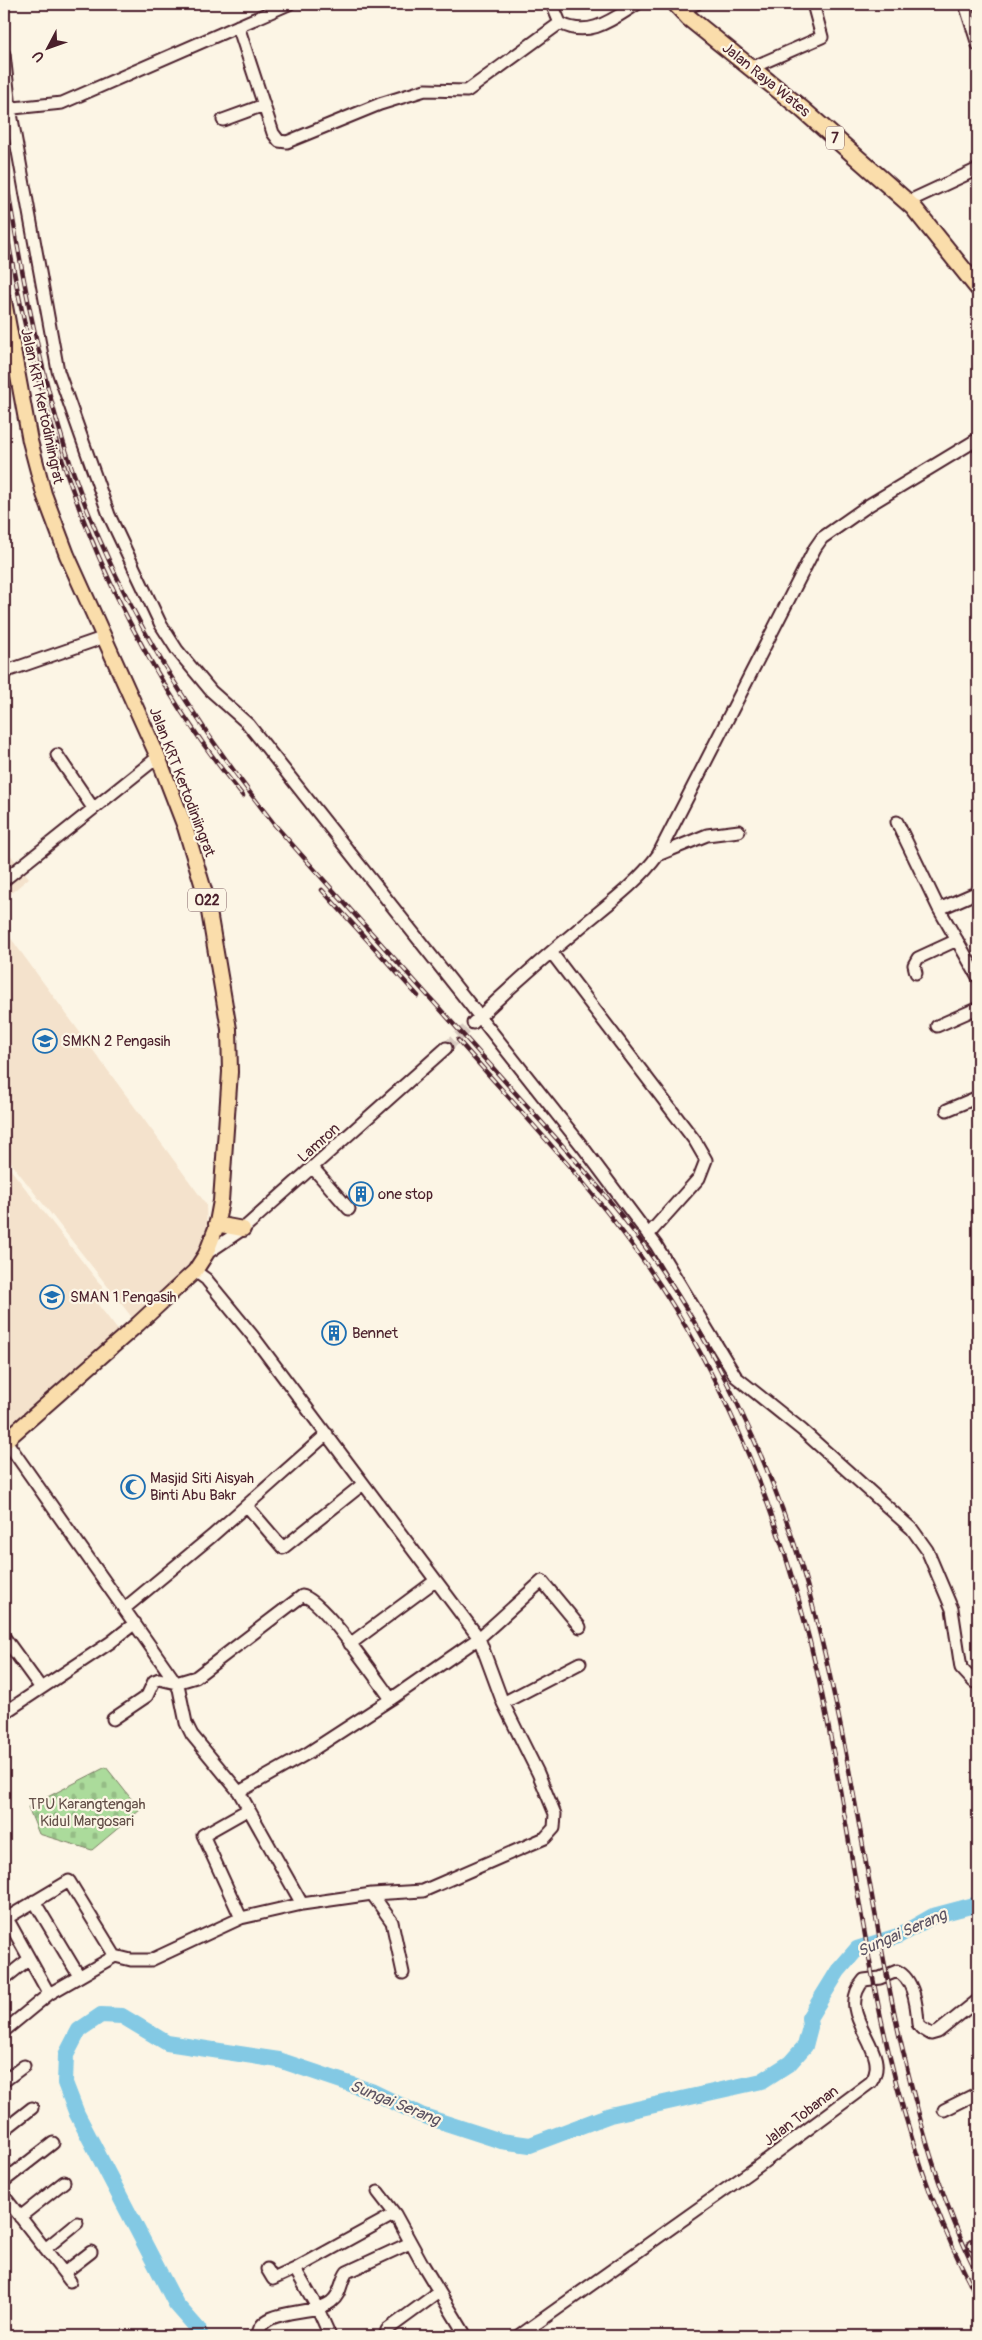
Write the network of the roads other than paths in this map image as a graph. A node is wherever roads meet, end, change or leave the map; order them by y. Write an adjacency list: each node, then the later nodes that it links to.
1 (290, 4): 8 (street)
2 (552, 4): 7 (street)
3 (637, 4): 7 (street)
4 (813, 4): 11 (street)
5 (965, 4): 9 (street)
6 (684, 6): 11 (highway, Jalan Raya Wates / 7)
7 (560, 23): 12 (street)
8 (238, 26): 12 (street); 13 (street)
9 (978, 45)
10 (4, 54): 13 (street)
11 (751, 68): 16 (highway, Jalan Raya Wates / 7)
12 (264, 105): 14 (street)
13 (7, 108): 36 (street)
14 (223, 120)
15 (978, 169): 16 (street)
16 (908, 202): 17 (highway, Jalan Raya Wates / 7)
17 (978, 288)
18 (4, 301): 20 (main road, Jalan KRT Kertodiniingrat / 022)
19 (978, 439): 27 (street)
20 (105, 637): 21 (street); 23 (main road, Jalan KRT Kertodiniingrat / 022)
21 (4, 672)
22 (57, 755): 24 (street)
23 (158, 757): 24 (street); 43 (main road, Jalan KRT Kertodiniingrat / 022)
24 (93, 808): 28 (street)
25 (897, 822): 30 (street)
26 (739, 831): 27 (street)
27 (658, 855): 32 (street)
28 (4, 880)
29 (978, 892): 30 (street)
30 (939, 909): 31 (street)
31 (957, 940): 33 (street); 34 (street)
32 (551, 952): 36 (street); 45 (street)
33 (916, 973)
34 (978, 977)
35 (978, 1008): 37 (street)
36 (477, 1019): 45 (street)
37 (937, 1026)
38 (446, 1048): 41 (street, Lamron)
39 (978, 1096): 40 (street)
40 (947, 1110)
41 (313, 1168): 42 (street); 44 (street, Lamron)
42 (348, 1209)
43 (216, 1224): 44 (main road); 46 (main road, Jalan KRT Kertodiniingrat / 022)
44 (243, 1229): 46 (street, Lamron)
45 (648, 1235): 60 (street)
46 (206, 1254): 47 (main road, Jalan KRT Kertodiniingrat / 022)
47 (195, 1271): 48 (street); 49 (main road, Jalan KRT Kertodiniingrat / 022)
48 (327, 1434): 50 (street); 51 (street)
49 (4, 1440): 53 (street)
50 (363, 1484): 51 (street); 52 (street)
51 (247, 1506): 53 (street)
52 (435, 1581): 57 (street); 58 (street)
53 (125, 1608): 54 (street)
54 (136, 1623): 61 (street); 62 (street)
55 (580, 1627): 57 (street)
56 (4, 1636): 62 (street)
57 (478, 1638): 63 (street); 64 (street)
58 (350, 1644): 61 (street); 63 (street)
59 (580, 1663): 64 (street)
60 (978, 1682)
61 (176, 1683): 66 (street); 67 (street)
62 (42, 1688): 65 (street)
63 (391, 1699): 67 (street)
64 (503, 1702): 69 (street)
65 (4, 1713)
66 (113, 1718)
67 (239, 1792): 68 (street)
68 (249, 1809): 71 (street); 72 (street)
69 (372, 1894): 71 (street); 76 (street)
70 (34, 1901): 73 (street); 74 (street); 77 (street)
71 (302, 1904): 72 (street)
72 (241, 1918): 74 (street)
73 (6, 1923): 75 (street)
74 (115, 1956): 77 (street)
75 (29, 1959): 78 (street); 79 (street)
76 (403, 1973)
77 (79, 1976): 79 (street)
78 (4, 1979)
79 (49, 1994): 81 (street)
80 (978, 2000): 107 (street, Jalan Tobanan)
81 (4, 2031)
82 (24, 2066): 83 (street)
83 (4, 2081)
84 (978, 2093): 86 (street)
85 (32, 2108): 87 (street)
86 (944, 2110)
87 (4, 2130)
88 (53, 2143): 89 (street)
89 (4, 2181)
90 (64, 2182): 94 (street)
91 (378, 2192): 93 (street)
92 (4, 2196): 94 (street)
93 (395, 2214): 96 (street); 100 (street)
94 (20, 2217): 97 (street)
95 (76, 2223): 97 (street)
96 (410, 2243): 101 (street); 102 (street)
97 (45, 2249): 98 (street)
98 (91, 2252)
99 (266, 2269): 100 (street)
100 (295, 2269): 102 (street)
101 (439, 2292): 105 (street); 106 (street)
102 (318, 2309): 103 (street); 104 (street)
103 (258, 2336)
104 (330, 2336)
105 (385, 2336)
106 (466, 2336)
107 (519, 2336)

